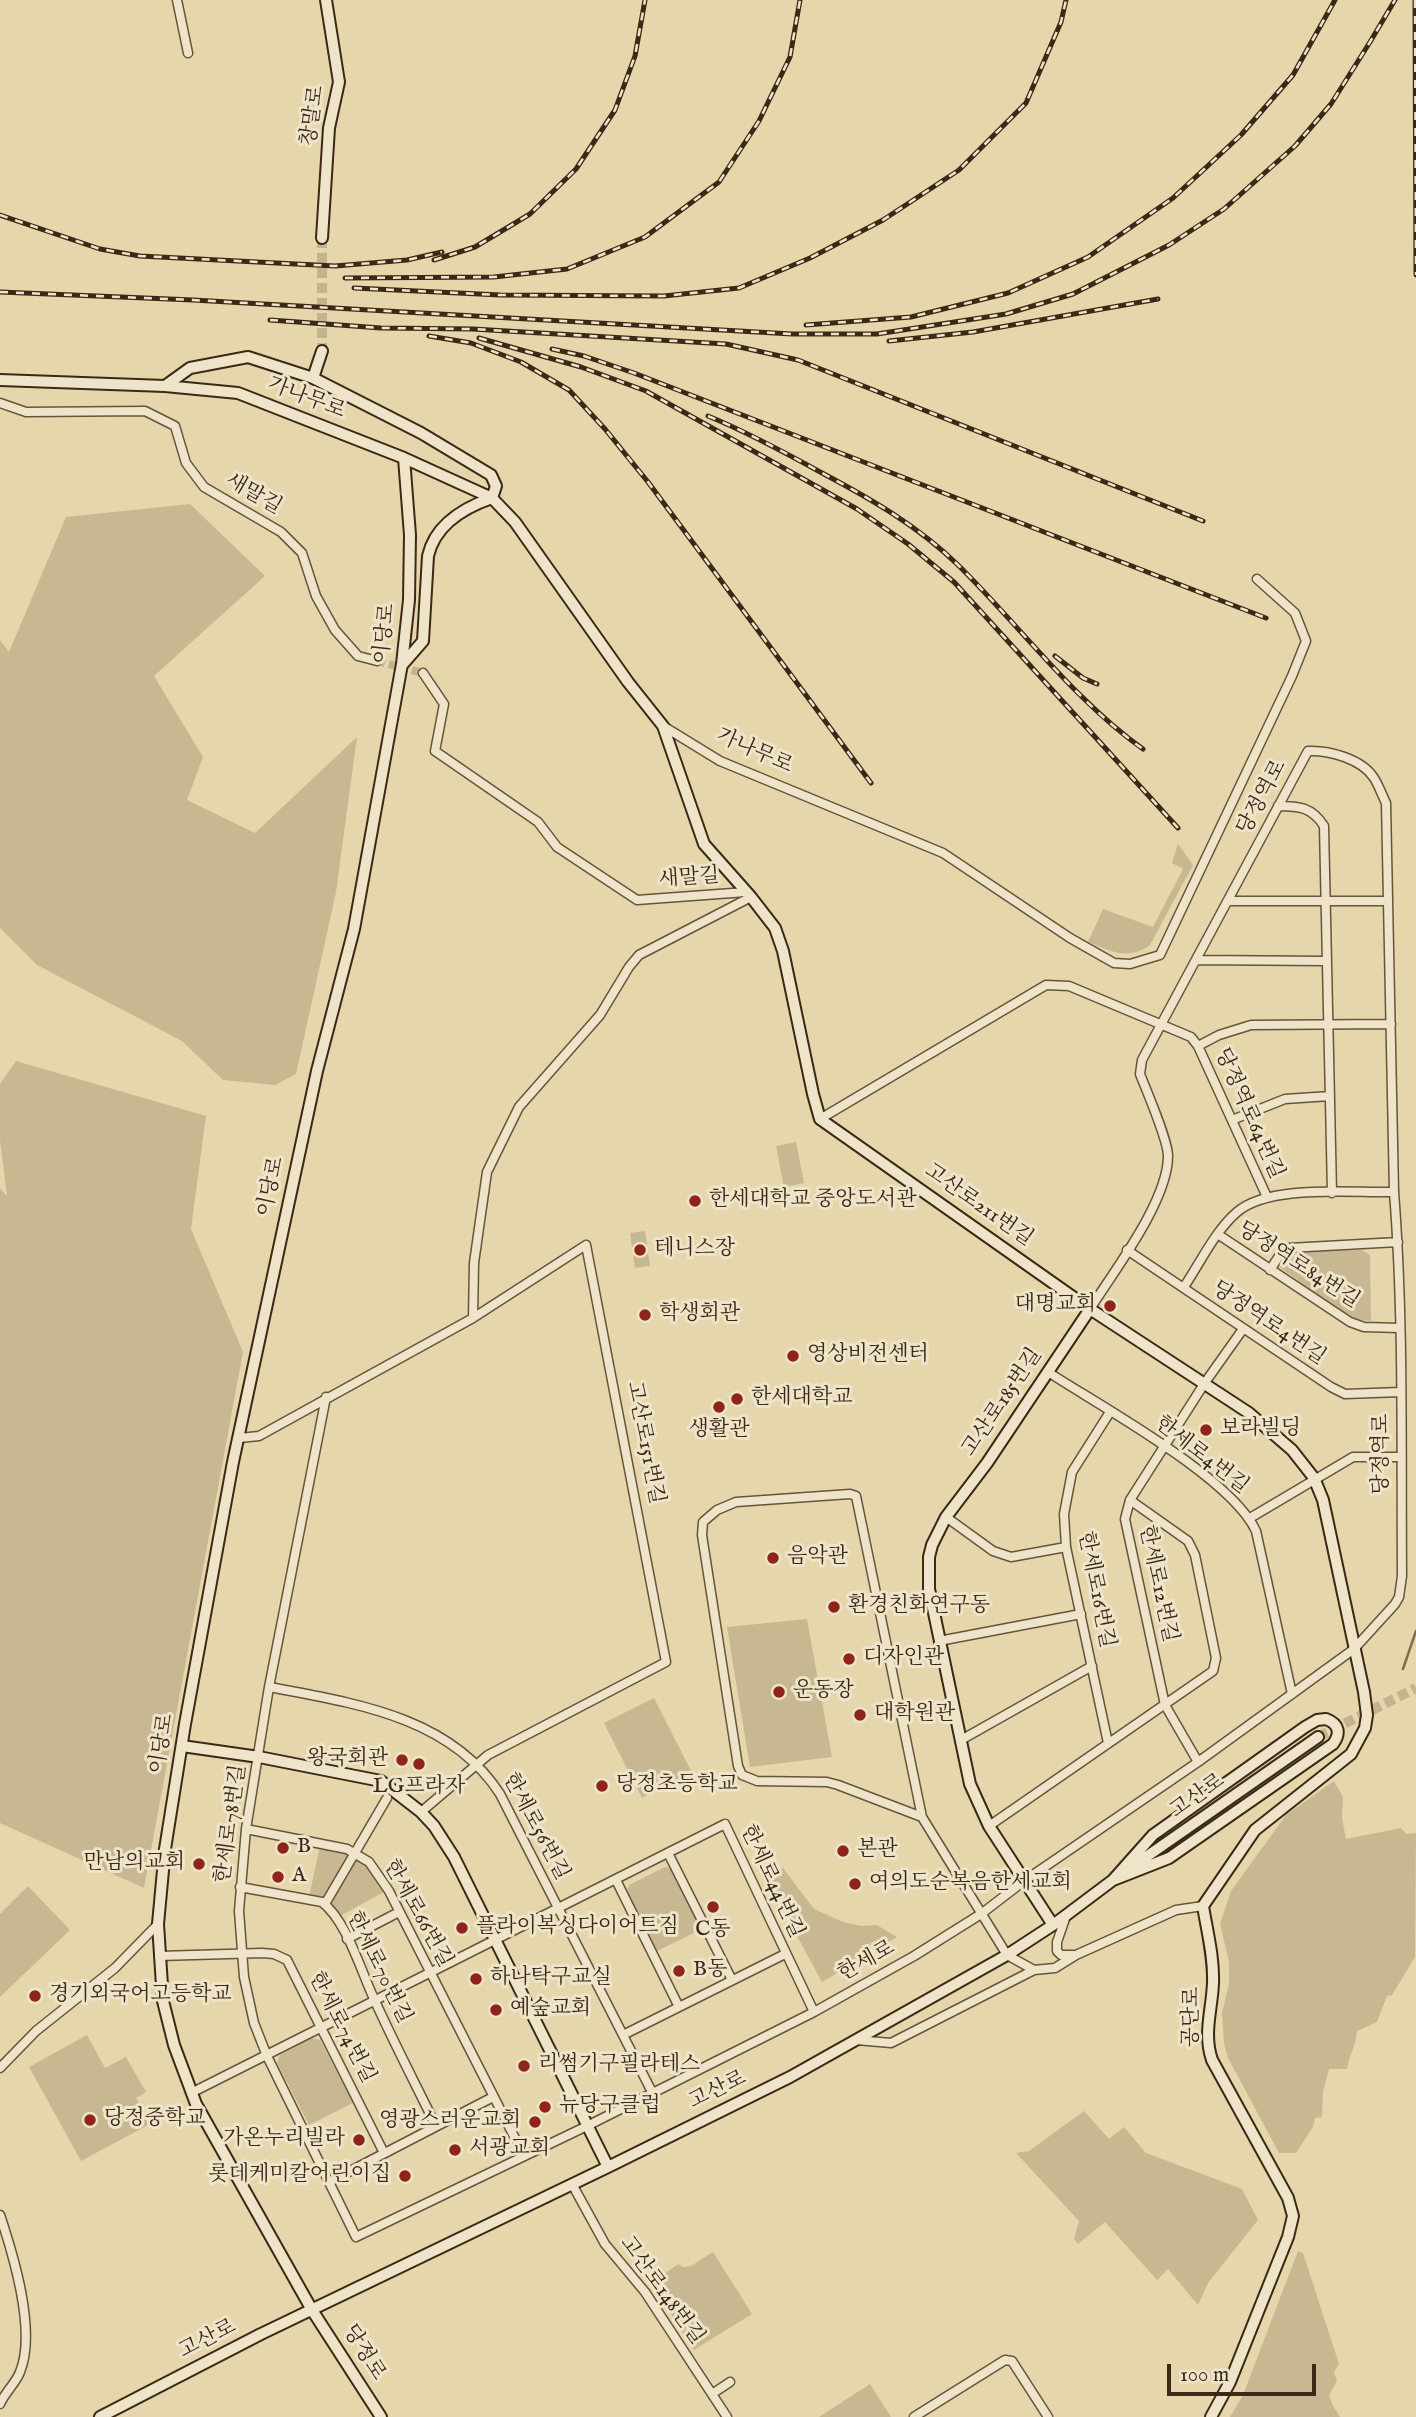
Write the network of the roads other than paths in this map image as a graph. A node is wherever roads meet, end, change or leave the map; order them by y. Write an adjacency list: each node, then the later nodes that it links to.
1 (177, 0): 3 (street)
2 (326, 0): 4 (street, 창말로)
3 (188, 53)
4 (322, 238)
5 (322, 351): 6 (street)
6 (313, 378): 8 (street); 11 (street)
7 (0, 380): 8 (street, 가나무로)
8 (165, 386): 10 (street, 가나무로)
9 (0, 403): 13 (street, 새말길)
10 (404, 458): 11 (street, 가나무로); 14 (street, 이당로)
11 (492, 498): 14 (street); 16 (street, 가나무로)
12 (1257, 579): 16 (street, 가나무로)
13 (377, 661)
14 (402, 664): 48 (street, 이당로)
15 (423, 673): 18 (street, 새말길)
16 (663, 726): 18 (street)
17 (1278, 806): 19 (street, 당정역로); 20 (street); 21 (street, 당정역로)
18 (749, 895): 29 (street); 40 (street)
19 (1228, 901): 20 (street); 22 (street, 당정역로)
20 (1326, 901): 21 (street); 23 (street)
21 (1388, 901): 25 (street, 당정역로)
22 (1196, 960): 23 (street); 24 (street, 당정역로)
23 (1327, 961): 26 (street)
24 (1161, 1023): 27 (street, 당정역로64번길); 29 (street, 당정역로64번길); 36 (street, 당정역로)
25 (1391, 1024): 26 (street, 당정역로64번길); 31 (street, 당정역로)
26 (1329, 1025): 27 (street, 당정역로64번길); 28 (street)
27 (1198, 1046): 30 (street, 당정역로64번길)
28 (1330, 1096): 30 (street); 32 (street)
29 (820, 1119): 39 (street, 고산로211번길)
30 (1232, 1120): 33 (street, 당정역로64번길)
31 (1394, 1192): 32 (street); 35 (street, 당정역로)
32 (1332, 1193): 33 (street)
33 (1267, 1197): 34 (street)
34 (1219, 1235): 37 (street, 당정역로84번길); 38 (street)
35 (1398, 1242): 37 (street); 41 (street, 당정역로)
36 (1127, 1250): 38 (street, 당정역로4번길); 39 (street, 당정역로)
37 (1270, 1270): 41 (street, 당정역로84번길)
38 (1184, 1287): 42 (street, 당정역로4번길)
39 (1090, 1309): 43 (street, 고산로185번길); 44 (street, 고산로211번길)
40 (473, 1318): 46 (street, 고산로151번길); 69 (street, 고산로151번길)
41 (1400, 1328): 45 (street, 당정역로)
42 (1243, 1329): 44 (street, 한세로12번길); 45 (street, 당정역로4번길)
43 (1048, 1372): 47 (street, 한세로4번길); 53 (street, 고산로185번길)
44 (1204, 1384): 49 (street, 한세로12번길); 51 (street, 고산로211번길)
45 (1401, 1392): 50 (street, 당정역로)
46 (326, 1397): 48 (street, 고산로151번길); 60 (street, 한세로78번길)
47 (1111, 1412): 49 (street, 한세로4번길); 55 (street, 한세로16번길)
48 (239, 1438): 66 (street, 이당로)
49 (1163, 1446): 52 (street, 한세로12번길); 54 (street, 한세로4번길)
50 (1401, 1457): 51 (street); 58 (street, 당정역로)
51 (1314, 1478): 54 (street); 58 (street, 고산로211번길)
52 (1130, 1500): 62 (street, 한세로12번길); 62 (street)
53 (946, 1517): 55 (street); 57 (street, 고산로185번길)
54 (1250, 1518): 61 (street, 한세로4번길)
55 (1066, 1547): 56 (street, 한세로16번길)
56 (1081, 1614): 57 (street); 59 (street, 한세로16번길)
57 (939, 1642): 64 (street, 고산로185번길)
58 (1354, 1649): 61 (street, 한세로); 82 (street)
59 (1092, 1666): 64 (street); 65 (street, 한세로16번길)
60 (269, 1687): 67 (street, 한세로78번길); 69 (street, 한세로56번길)
61 (1292, 1694): 68 (street, 한세로)
62 (1164, 1705): 65 (street); 68 (street, 한세로12번길)
63 (1318, 1737): 78 (street, 고산로)
64 (961, 1741): 73 (street, 고산로185번길)
65 (1108, 1743): 73 (street)
66 (182, 1746): 67 (street); 87 (street, 이당로)
67 (259, 1756): 71 (street); 74 (street, 한세로78번길)
68 (1198, 1762): 79 (street, 한세로)
69 (476, 1763): 71 (street, 고산로151번길); 83 (street, 한세로56번길)
70 (387, 1798): 75 (street)
71 (421, 1812): 90 (street)
72 (922, 1817): 72 (street); 85 (street)
73 (989, 1826): 79 (street, 고산로185번길)
74 (246, 1829): 75 (street, 한세로66번길); 80 (street, 한세로78번길)
75 (355, 1853): 81 (street); 84 (street, 한세로66번길)
76 (668, 1853): 77 (street, 한세로44번길); 92 (street, 한세로44번길); 98 (street)
77 (616, 1880): 83 (street, 한세로44번길); 100 (street)
78 (1113, 1880): 78 (street); 86 (street, 고산로)
79 (1024, 1881): 85 (street, 한세로); 88 (street, 고산로185번길)
80 (240, 1887): 81 (street, 한세로70번길); 91 (street, 한세로78번길)
81 (325, 1904): 89 (street, 한세로70번길)
82 (1203, 1906): 94 (street); 128 (street, 공단로)
83 (559, 1909): 90 (street, 한세로44번길); 103 (street, 한세로56번길)
84 (400, 1912): 89 (street); 97 (street, 한세로66번길)
85 (981, 1914): 93 (street); 101 (street, 한세로)
86 (1067, 1915): 88 (street, 고산로); 94 (street)
87 (158, 1924): 95 (street, 이당로); 106 (street)
88 (1053, 1925): 93 (street, 고산로)
89 (347, 1939): 99 (street, 한세로70번길)
90 (496, 1941): 97 (street, 한세로44번길); 111 (street)
91 (242, 1953): 95 (street); 102 (street, 한세로74번길); 105 (street, 한세로78번길)
92 (785, 1954): 98 (street); 101 (street, 한세로44번길)
93 (1007, 1955): 96 (street); 104 (street, 고산로)
94 (1076, 1955): 96 (street)
95 (159, 1956): 108 (street, 이당로)
96 (1034, 1970): 104 (street)
97 (430, 1974): 99 (street, 한세로44번길); 109 (street, 한세로66번길)
98 (732, 1980): 100 (street)
99 (375, 2002): 102 (street, 한세로44번길); 110 (street, 한세로70번길)
100 (679, 2007): 103 (street)
101 (814, 2012): 107 (street, 한세로)
102 (321, 2028): 105 (street, 한세로44번길); 112 (street, 한세로74번길)
103 (623, 2035): 107 (street, 한세로56번길)
104 (854, 2040): 114 (street, 고산로)
105 (267, 2056): 108 (street, 한세로44번길); 115 (street, 한세로78번길)
106 (0, 2068)
107 (652, 2092): 111 (street, 한세로)
108 (191, 2093): 119 (street, 이당로)
109 (493, 2097): 110 (street); 113 (street, 한세로66번길)
110 (436, 2126): 112 (street)
111 (587, 2126): 113 (street, 한세로); 114 (street)
112 (384, 2153): 115 (street)
113 (524, 2156): 118 (street, 한세로)
114 (608, 2167): 116 (street, 고산로)
115 (328, 2182): 118 (street, 한세로78번길)
116 (572, 2184): 119 (street, 고산로); 121 (street, 고산로148번길)
117 (0, 2215): 122 (street)
118 (356, 2237)
119 (312, 2310): 123 (street, 고산로); 124 (street, 당정로)
120 (730, 2382): 121 (street)
121 (712, 2394): 125 (street, 고산로148번길)
122 (0, 2404)
123 (100, 2417)
124 (381, 2417)
125 (727, 2417)
126 (914, 2417): 127 (street)
127 (1048, 2417)
128 (1211, 2417)

